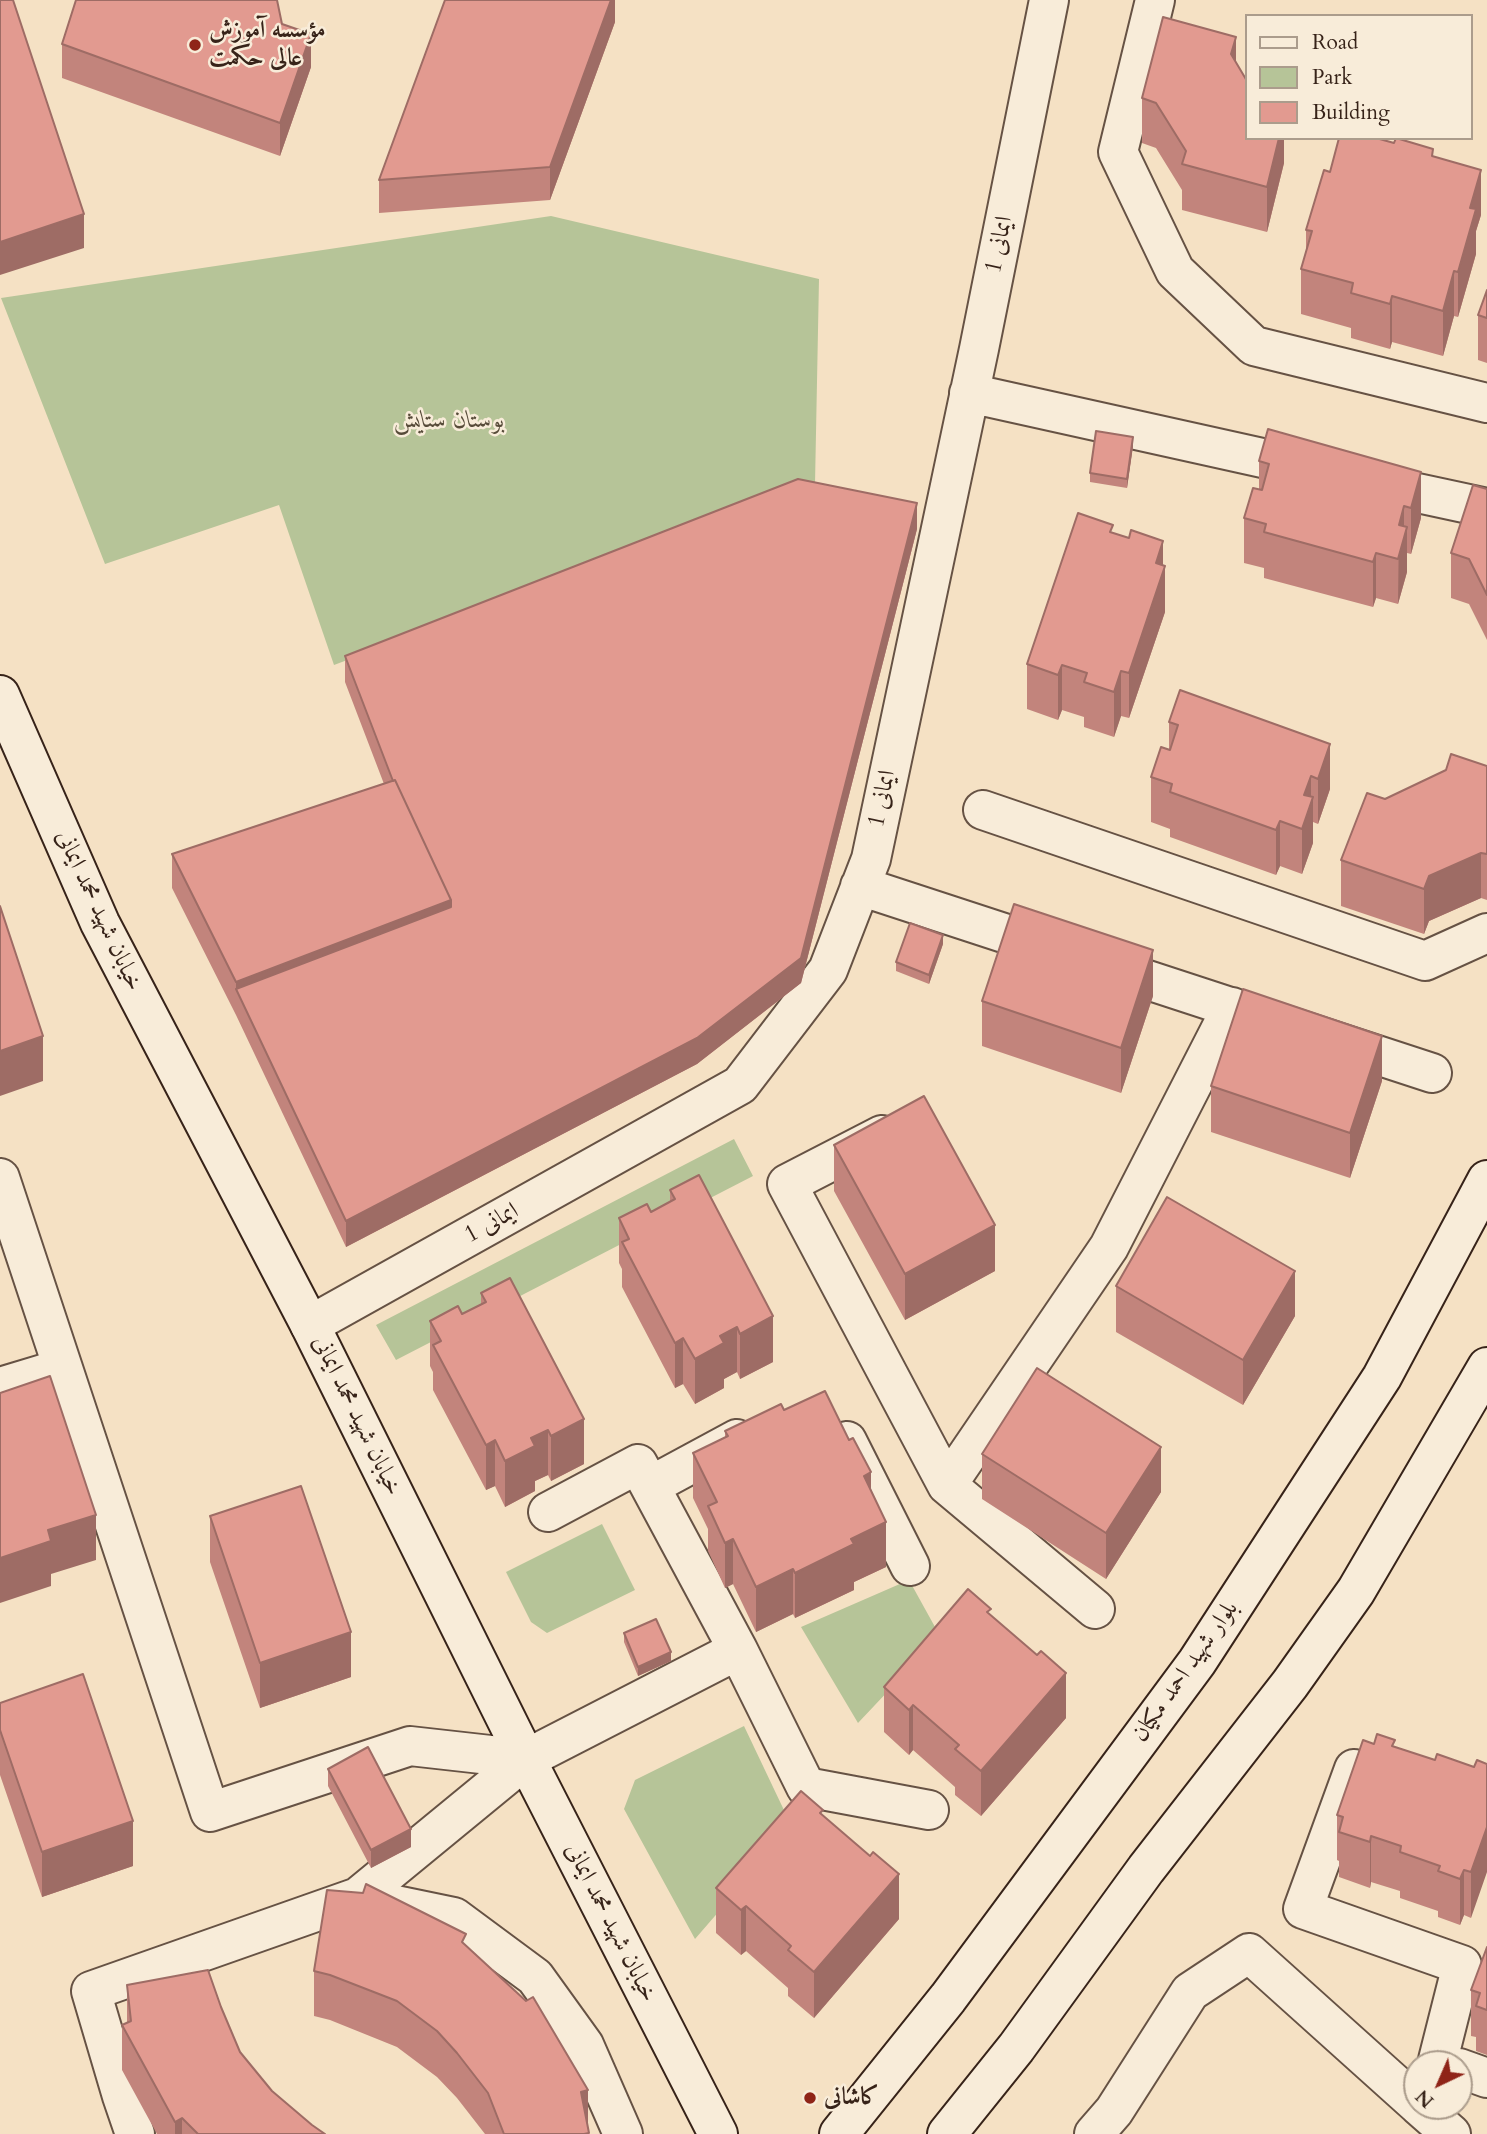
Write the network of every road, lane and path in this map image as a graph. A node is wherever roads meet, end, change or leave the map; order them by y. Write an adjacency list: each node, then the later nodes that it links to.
1 (1049, 0): 3 (street, ایمانی 1)
2 (1155, 0): 4 (street)
3 (969, 393): 5 (street); 8 (street, ایمانی 1)
4 (1487, 403)
5 (1487, 508)
6 (0, 695): 15 (street, خیابان شهید محمد ایمانی)
7 (983, 810): 9 (street)
8 (860, 886): 10 (street); 15 (street, ایمانی 1)
9 (1487, 933)
10 (1232, 1007): 11 (street); 21 (street)
11 (1432, 1073)
12 (892, 1129): 21 (street)
13 (0, 1178): 17 (street)
14 (1487, 1180): 38 (street, بلوار شهید احمد مکیان)
15 (310, 1325): 27 (street, خیابان شهید محمد ایمانی)
16 (1487, 1367): 39 (street)
17 (63, 1368): 18 (street); 27 (street)
18 (0, 1387)
19 (830, 1405): 24 (street)
20 (766, 1424): 22 (street)
21 (947, 1485): 25 (street)
22 (650, 1486): 23 (street); 26 (street)
23 (548, 1512)
24 (909, 1566)
25 (1095, 1609)
26 (738, 1650): 27 (street); 29 (street)
27 (526, 1759): 30 (street); 37 (street, خیابان شهید محمد ایمانی)
28 (1383, 1770): 31 (street)
29 (929, 1810)
30 (358, 1897): 35 (street); 36 (street)
31 (1441, 2050)
32 (1403, 2092): 34 (street)
33 (1435, 2120): 40 (street)
34 (1115, 2126)
35 (135, 2134)
36 (623, 2134)
37 (718, 2134)
38 (839, 2134)
39 (947, 2134)
40 (1451, 2134)

